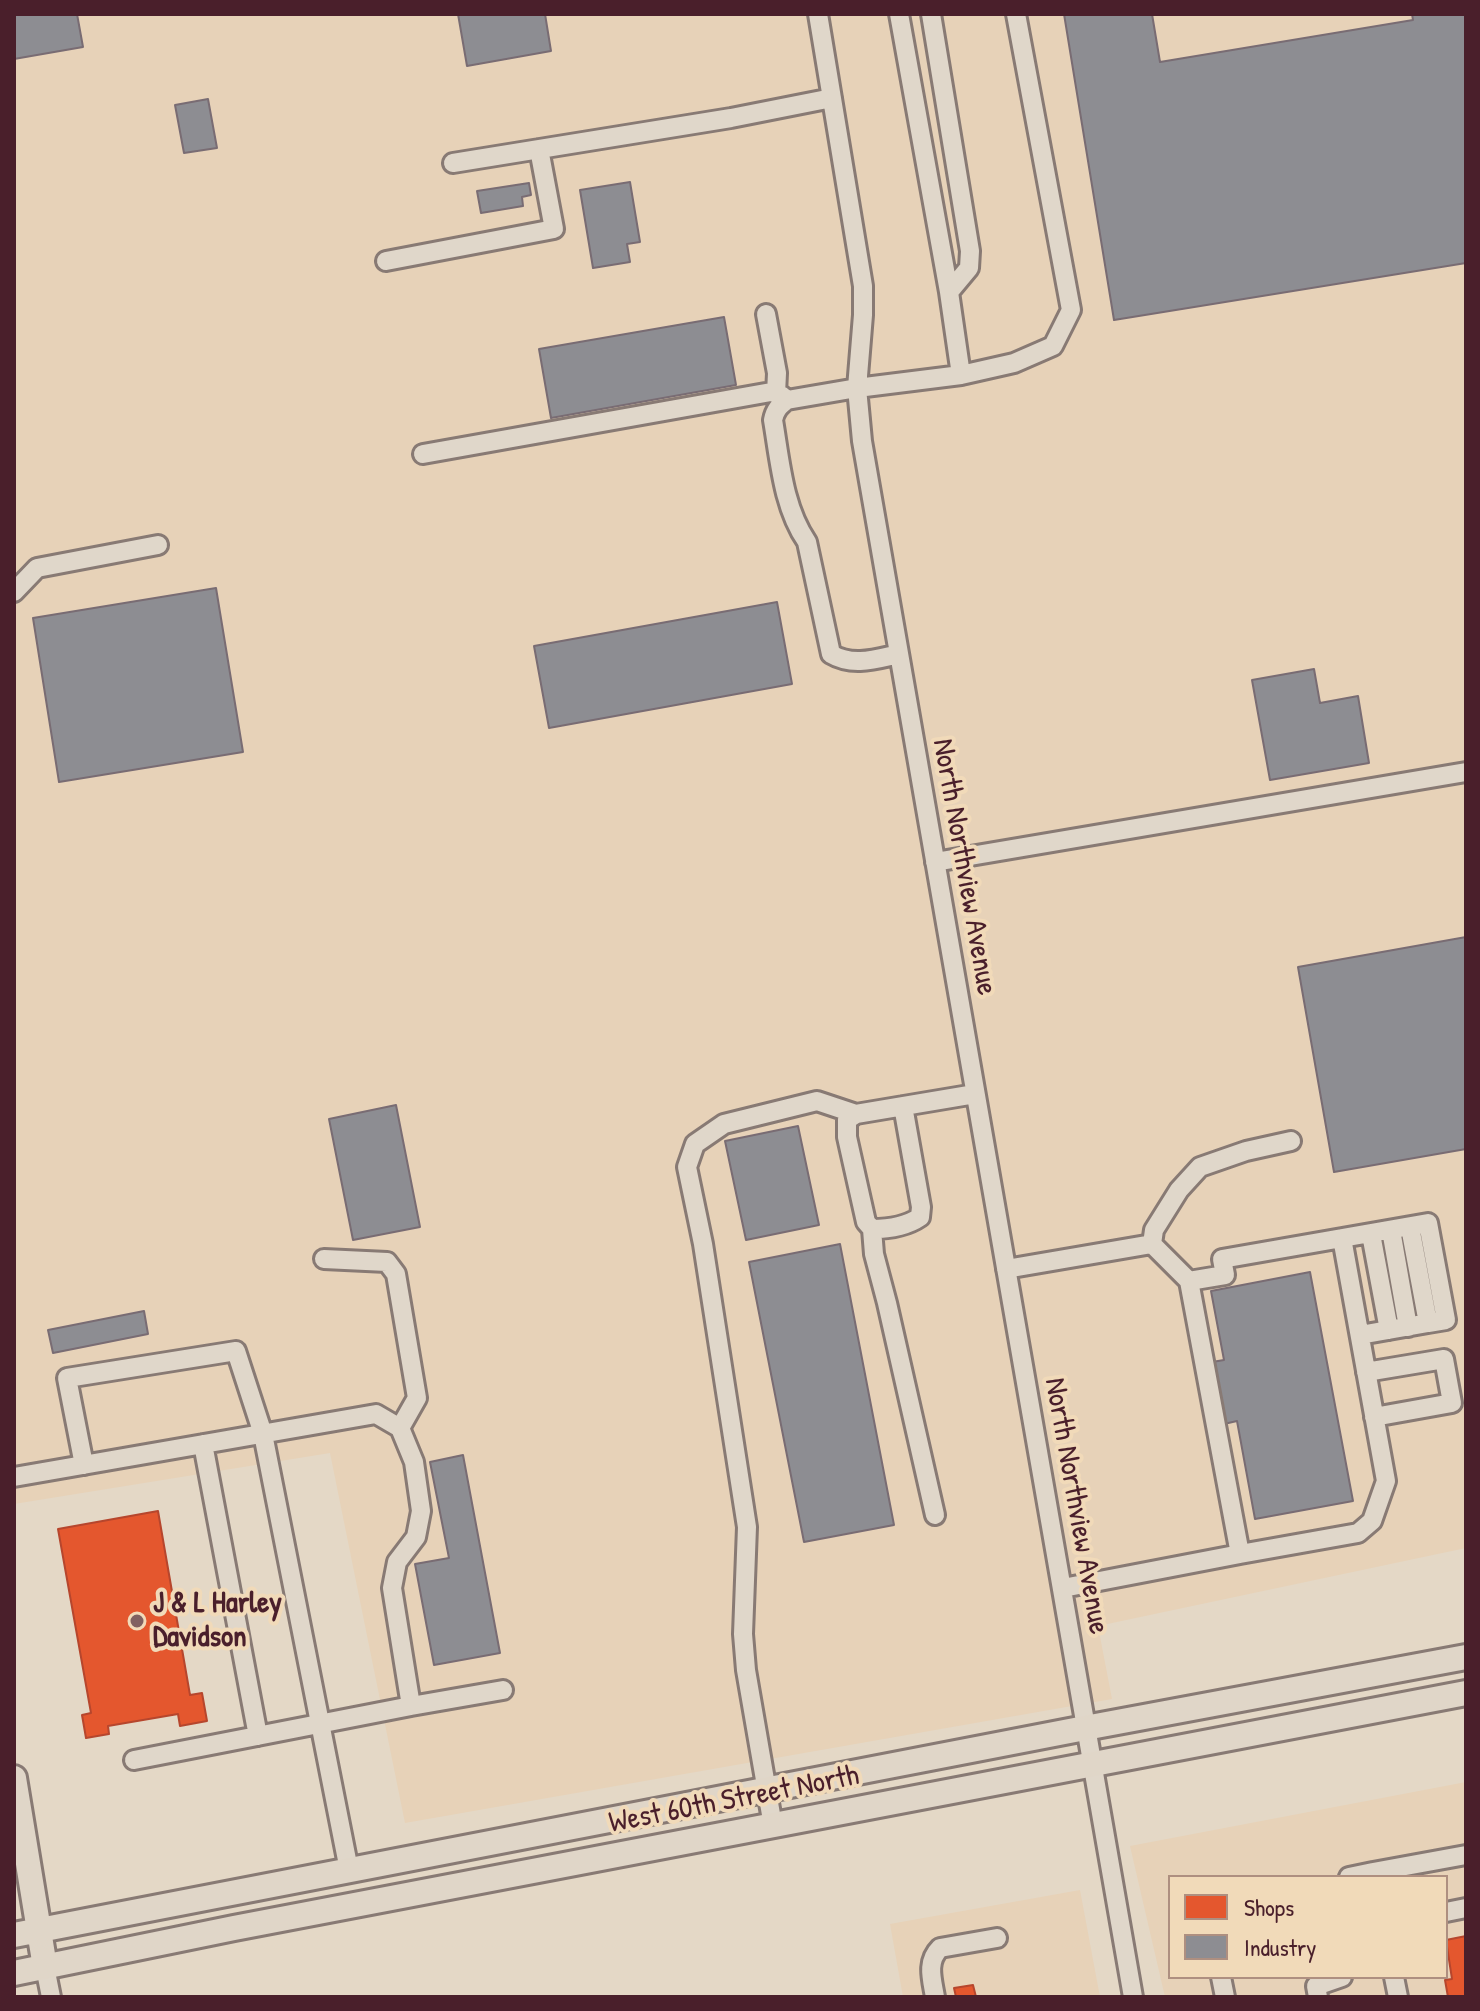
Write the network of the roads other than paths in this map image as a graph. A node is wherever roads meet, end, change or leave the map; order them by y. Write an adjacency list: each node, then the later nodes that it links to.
1 (818, 14): 5 (street, North Northview Avenue)
2 (899, 14): 9 (street)
3 (931, 14): 9 (street)
4 (1016, 14): 11 (street)
5 (832, 98): 6 (street); 12 (street, North Northview Avenue)
6 (539, 149): 7 (street); 8 (street)
7 (453, 163)
8 (386, 261)
9 (949, 292): 11 (street)
10 (766, 314): 13 (street)
11 (961, 375): 12 (street)
12 (857, 388): 13 (street); 17 (street, North Northview Avenue)
13 (782, 397): 14 (street); 17 (street)
14 (423, 454)
15 (158, 545): 16 (street)
16 (14, 592)
17 (899, 654): 19 (street, North Northview Avenue)
18 (1466, 772): 19 (street)
19 (935, 862): 20 (street, North Northview Avenue)
20 (975, 1094): 21 (street); 30 (street, North Northview Avenue)
21 (903, 1106): 22 (street); 24 (street)
22 (856, 1114): 24 (street); 55 (street)
23 (1291, 1141): 28 (street)
24 (872, 1229): 42 (street)
25 (1391, 1230): 26 (street); 32 (street); 32 (street)
26 (1371, 1234): 27 (street); 33 (street)
27 (1342, 1238): 31 (street); 34 (street)
28 (1152, 1244): 30 (street); 31 (street)
29 (324, 1259): 37 (street)
30 (1006, 1269): 44 (street, North Northview Avenue)
31 (1189, 1281): 43 (street)
32 (1408, 1327): 33 (street)
33 (1389, 1330): 34 (street)
34 (1360, 1335): 35 (street)
35 (1366, 1372): 36 (street); 36 (street)
36 (1374, 1417): 43 (street)
37 (400, 1428): 38 (street); 48 (street)
38 (263, 1434): 39 (street); 40 (street); 49 (street)
39 (203, 1444): 40 (street); 51 (street)
40 (84, 1465): 41 (street)
41 (14, 1477)
42 (935, 1515)
43 (1240, 1554): 44 (street)
44 (1063, 1588): 50 (street, North Northview Avenue)
45 (1466, 1657): 50 (main road, West 60th Street North)
46 (503, 1690): 48 (street)
47 (1466, 1693): 53 (main road, West 60th Street North)
48 (411, 1706): 49 (street)
49 (320, 1724): 51 (street); 58 (street)
50 (1085, 1728): 53 (street, North Northview Avenue); 55 (main road, West 60th Street North)
51 (258, 1736): 52 (street)
52 (134, 1760)
53 (1092, 1764): 56 (main road, West 60th Street North); 69 (street, North Northview Avenue)
54 (14, 1778): 60 (main road)
55 (766, 1789): 56 (street); 58 (main road, West 60th Street North)
56 (773, 1826): 63 (main road, West 60th Street North)
57 (1466, 1855): 59 (street)
58 (349, 1870): 60 (main road, West 60th Street North)
59 (1374, 1875)
60 (39, 1930): 61 (main road, West 60th Street North); 63 (main road)
61 (14, 1935)
62 (997, 1938): 68 (street)
63 (45, 1967): 64 (main road, West 60th Street North); 67 (street)
64 (14, 1973)
65 (1337, 1979): 66 (street)
66 (1316, 1987)
67 (51, 1997)
68 (935, 1997)
69 (1133, 1997)

